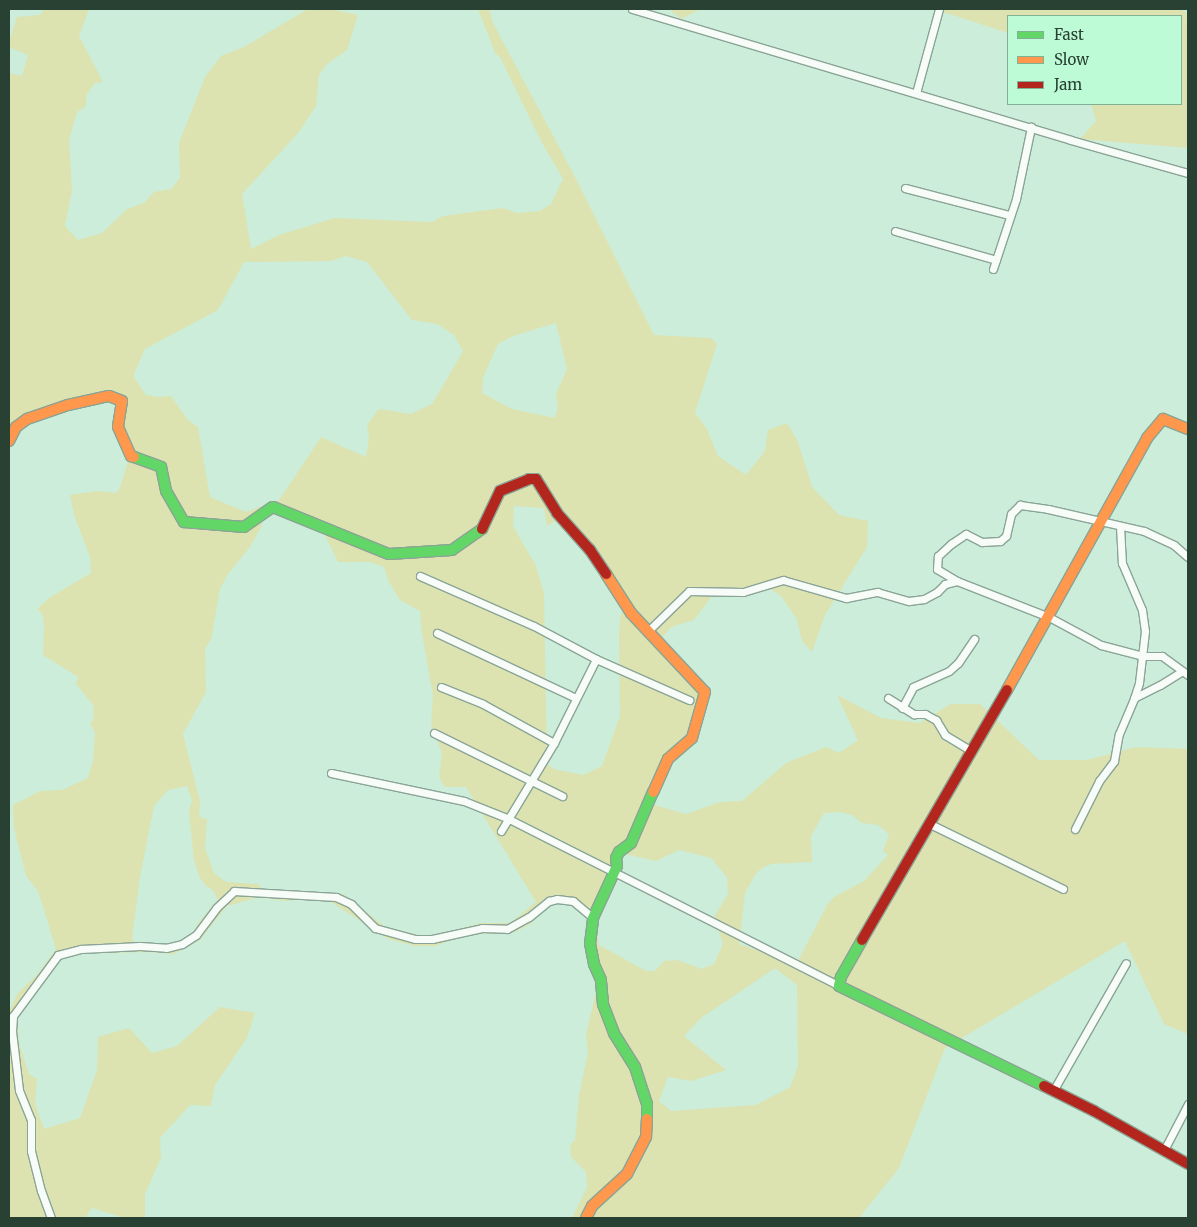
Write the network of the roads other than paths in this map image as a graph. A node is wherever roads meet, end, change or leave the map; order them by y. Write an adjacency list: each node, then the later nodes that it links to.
1 (632, 9): 3 (street)
2 (939, 9): 3 (street)
3 (916, 93): 4 (street)
4 (1031, 127): 5 (street); 7 (street)
5 (1188, 172)
6 (905, 188): 7 (street)
7 (1009, 215): 9 (street)
8 (895, 231): 9 (street)
9 (996, 260): 10 (street)
10 (993, 269)
11 (1188, 428): 13 (street)
12 (9, 441): 19 (street)
13 (1099, 522): 14 (street); 17 (street); 18 (street)
14 (1120, 526): 15 (street); 22 (street)
15 (1188, 557)
16 (420, 576): 23 (street)
17 (957, 581): 18 (street); 19 (street)
18 (1049, 617): 22 (street); 33 (street)
19 (648, 631): 41 (street)
20 (437, 633): 26 (street)
21 (974, 639): 30 (street)
22 (1143, 656): 24 (street); 28 (street)
23 (596, 659): 26 (street); 29 (street)
24 (1185, 673): 28 (street)
25 (441, 687): 32 (street)
26 (576, 698): 32 (street)
27 (888, 698): 30 (street)
28 (1134, 698): 39 (street)
29 (689, 700)
30 (902, 708): 33 (street)
31 (434, 733): 35 (street)
32 (554, 743): 35 (street)
33 (972, 751): 38 (street)
34 (331, 774): 37 (street)
35 (530, 781): 36 (street); 37 (street)
36 (562, 796)
37 (507, 818): 40 (street); 41 (street)
38 (930, 824): 42 (street); 45 (street)
39 (1075, 830)
40 (501, 831)
41 (614, 872): 43 (street); 45 (street)
42 (1063, 889)
43 (593, 918): 50 (street); 51 (street)
44 (1126, 963): 46 (street)
45 (839, 986): 46 (street)
46 (1053, 1092): 48 (street)
47 (1188, 1104): 48 (street)
48 (1164, 1150): 49 (street)
49 (1188, 1164)
50 (51, 1218)
51 (586, 1218)

